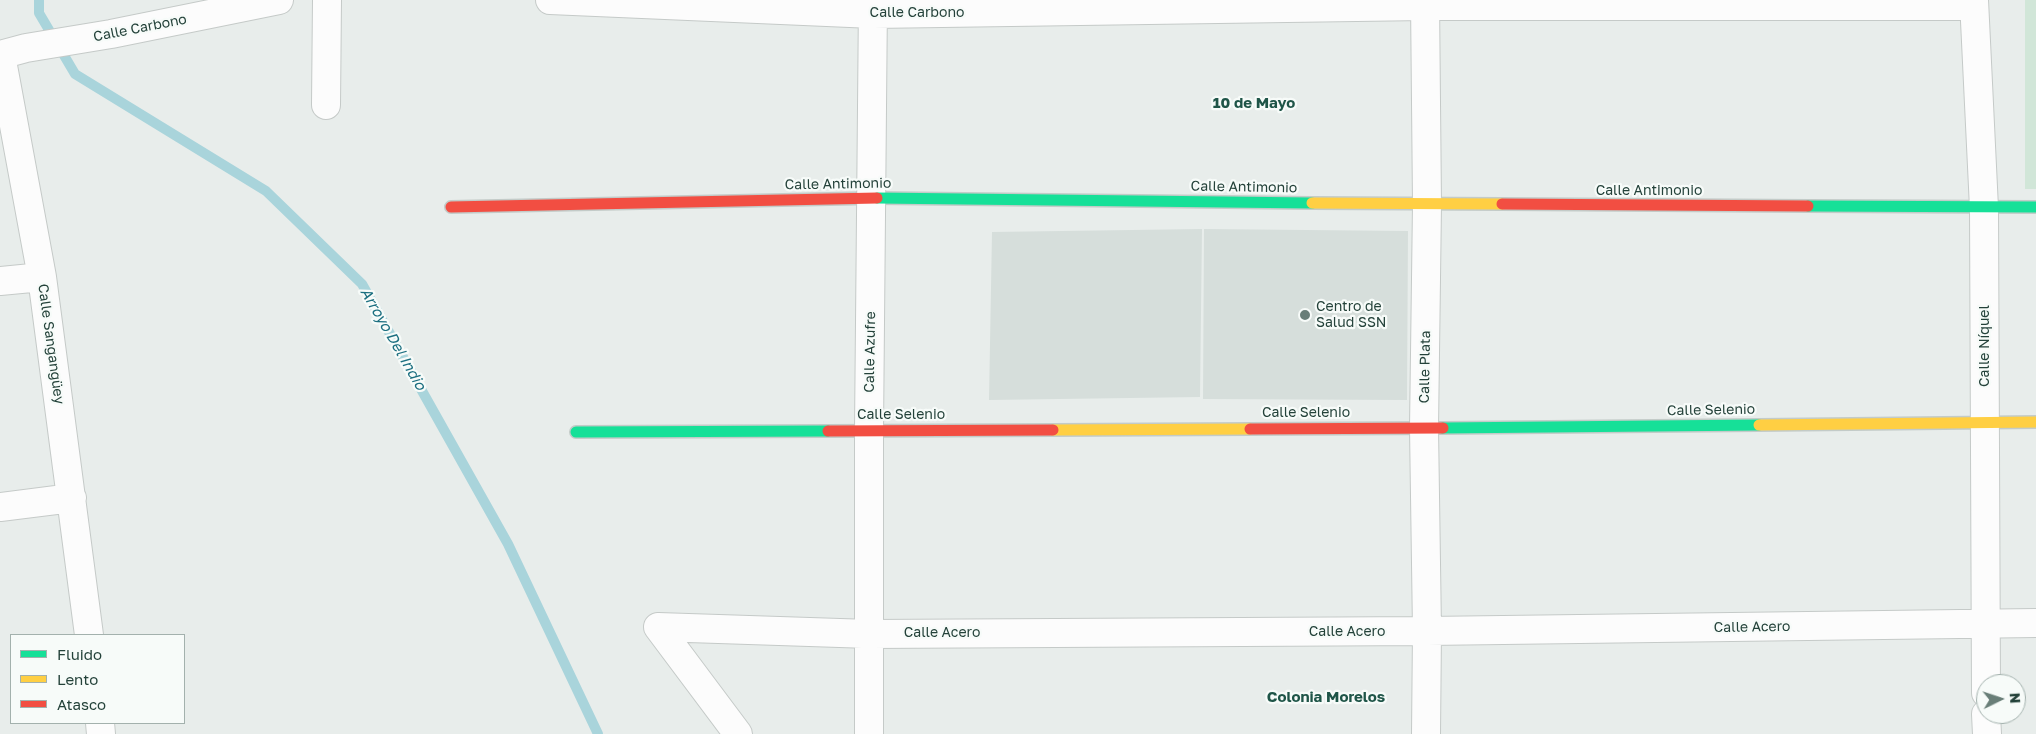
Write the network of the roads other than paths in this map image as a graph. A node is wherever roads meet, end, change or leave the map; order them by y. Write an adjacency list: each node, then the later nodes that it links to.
1 (279, 0): 7 (street, Calle Carbono)
2 (327, 0): 8 (street)
3 (550, 0): 6 (street, Calle Carbono)
4 (1425, 3): 5 (street, Calle Carbono); 6 (street, Calle Carbono); 10 (street, Calle Plata)
5 (1974, 3): 12 (street, Calle Níquel)
6 (873, 7): 9 (street, Calle Azufre)
7 (9, 52): 14 (street, Calle Sangangüey)
8 (326, 105)
9 (872, 198): 10 (street, Calle Antimonio); 11 (street, Calle Antimonio); 19 (street, Calle Azufre)
10 (1427, 204): 12 (street, Calle Antimonio); 18 (street, Calle Plata)
11 (451, 207)
12 (1984, 208): 13 (street, Calle Antimonio); 17 (street, Calle Níquel)
13 (2036, 208)
14 (42, 276): 15 (street); 21 (street, Calle Sangangüey)
15 (0, 281)
16 (2036, 422): 17 (street, Calle Selenio)
17 (1985, 423): 18 (street, Calle Selenio); 24 (street, Calle Níquel)
18 (1424, 428): 19 (street, Calle Selenio); 25 (street, Calle Plata)
19 (869, 430): 20 (street, Calle Selenio); 27 (street, Calle Azufre)
20 (576, 432)
21 (72, 498): 22 (street); 26 (street, Calle Sangangüey)
22 (0, 507)
23 (2036, 623): 24 (street, Calle Acero)
24 (1985, 624): 25 (street, Calle Acero); 28 (street, Calle Níquel)
25 (1427, 632): 27 (street, Calle Acero); 31 (street, Calle Plata)
26 (89, 634)
27 (870, 634): 29 (street, Calle Acero); 30 (street, Calle Azufre)
28 (1986, 674)
29 (738, 734)
30 (869, 734)
31 (1426, 734)

